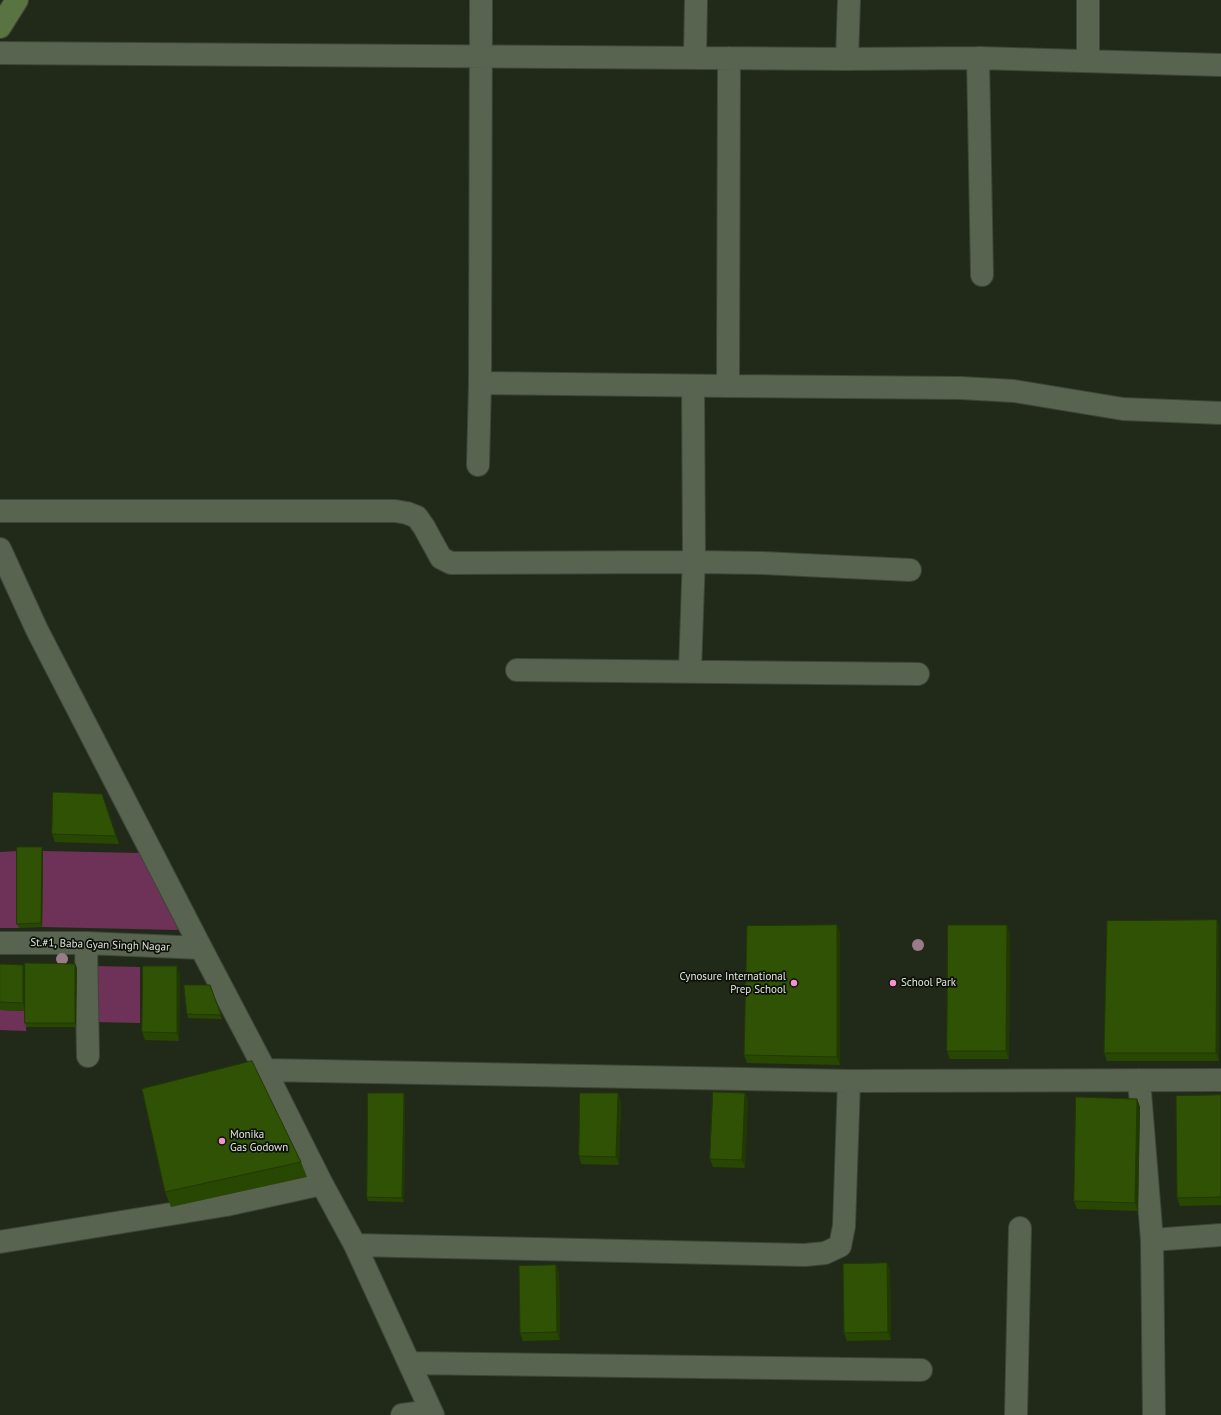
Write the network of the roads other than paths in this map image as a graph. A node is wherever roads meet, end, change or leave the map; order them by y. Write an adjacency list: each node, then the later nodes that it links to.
1 (17, 0): 6 (street)
2 (481, 0): 8 (street)
3 (696, 0): 9 (street)
4 (849, 0): 11 (street)
5 (1088, 0): 13 (street)
6 (0, 27)
7 (0, 53): 8 (street)
8 (480, 56): 9 (street); 16 (street)
9 (695, 57): 10 (street)
10 (729, 58): 11 (street); 18 (street)
11 (847, 58): 12 (street)
12 (978, 58): 13 (street); 15 (street)
13 (1088, 61): 14 (street)
14 (1221, 65)
15 (982, 275)
16 (480, 383): 17 (street); 20 (street)
17 (692, 386): 18 (street); 23 (street)
18 (728, 386): 19 (street)
19 (1221, 413)
20 (478, 465)
21 (0, 511): 23 (street)
22 (0, 549): 30 (street)
23 (694, 562): 24 (street); 26 (street)
24 (910, 570)
25 (517, 670): 26 (street)
26 (690, 671): 27 (street)
27 (918, 674)
28 (86, 942): 29 (street, St.#1, Baba Gyan Singh Nagar); 30 (street, St.#1, Baba Gyan Singh Nagar); 31 (street)
29 (0, 943)
30 (201, 948): 32 (street)
31 (88, 1056)
32 (265, 1070): 35 (street); 36 (street)
33 (1139, 1080): 34 (street); 35 (street); 39 (street)
34 (1221, 1080)
35 (849, 1081): 41 (street)
36 (322, 1184): 40 (street); 41 (street)
37 (1020, 1228): 46 (street)
38 (1221, 1235): 39 (street)
39 (1152, 1240): 47 (street)
40 (0, 1242)
41 (354, 1244): 42 (street)
42 (409, 1363): 43 (street); 44 (street)
43 (920, 1370)
44 (432, 1413): 45 (street)
45 (402, 1415)
46 (1016, 1415)
47 (1154, 1415)

